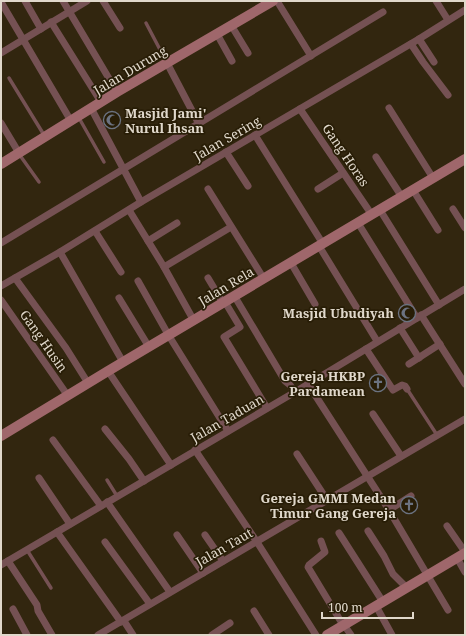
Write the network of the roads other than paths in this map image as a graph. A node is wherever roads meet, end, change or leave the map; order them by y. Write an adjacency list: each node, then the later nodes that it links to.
1 (25, 1): 17 (street)
2 (63, 1): 10 (street)
3 (87, 1): 10 (street)
4 (103, 1): 16 (street)
5 (273, 1): 15 (street, Jalan Durung)
6 (277, 1): 24 (street)
7 (436, 1): 12 (street)
8 (1, 2): 20 (street)
9 (465, 10): 12 (street, Jalan Sering)
10 (69, 12): 13 (street); 29 (street)
11 (383, 12): 24 (street)
12 (448, 20): 19 (street, Jalan Sering)
13 (51, 22): 17 (street); 31 (street)
14 (146, 23): 27 (lane)
15 (231, 25): 18 (street, Jalan Durung); 23 (street)
16 (120, 28)
17 (41, 29): 20 (street)
18 (216, 34): 25 (street); 27 (street, Jalan Durung)
19 (419, 39): 21 (street, Jalan Sering); 26 (street)
20 (23, 40): 22 (street); 35 (street)
21 (411, 44): 30 (street); 34 (street, Jalan Sering)
22 (1, 53)
23 (248, 53)
24 (311, 56): 37 (street)
25 (232, 61)
26 (434, 62)
27 (167, 63): 29 (street, Jalan Durung); 37 (street)
28 (9, 78): 39 (lane)
29 (117, 92): 31 (street, Jalan Durung)
30 (448, 95)
31 (101, 102): 32 (street, Jalan Durung)
32 (91, 108): 35 (street, Jalan Durung); 46 (street)
33 (389, 108): 48 (street)
34 (300, 109): 38 (street, Jalan Sering); 47 (street, Gang Horas)
35 (74, 119): 39 (street, Jalan Durung); 45 (lane)
36 (1, 123): 41 (street)
37 (199, 124): 46 (street)
38 (255, 135): 40 (street, Jalan Sering); 67 (street)
39 (45, 137): 41 (street, Jalan Durung)
40 (226, 152): 50 (street); 55 (street, Jalan Sering)
41 (19, 153): 44 (street, Jalan Durung); 49 (lane)
42 (376, 157): 54 (street)
43 (465, 159): 48 (street, Jalan Rela)
44 (2, 161)
45 (104, 162)
46 (124, 170): 55 (street); 66 (street)
47 (343, 173): 52 (street); 58 (street, Gang Horas)
48 (433, 178): 53 (street, Jalan Rela)
49 (39, 182)
50 (248, 186)
51 (208, 189): 61 (street)
52 (318, 189)
53 (413, 190): 54 (street, Jalan Rela); 64 (street)
54 (402, 197): 58 (street, Jalan Rela)
55 (141, 202): 57 (street, Jalan Sering)
56 (453, 209): 62 (street)
57 (129, 210): 63 (street, Jalan Sering); 65 (street)
58 (376, 212): 60 (street, Jalan Rela); 83 (street, Gang Horas)
59 (176, 223): 65 (street)
60 (358, 223): 67 (street, Jalan Rela); 84 (street)
61 (231, 227): 70 (street); 74 (street)
62 (465, 228)
63 (95, 230): 68 (street, Jalan Sering); 71 (street)
64 (438, 230)
65 (148, 241): 70 (street)
66 (1, 244)
67 (321, 245): 69 (street, Jalan Rela); 88 (street)
68 (60, 252): 72 (street, Jalan Sering); 93 (street)
69 (291, 263): 74 (street, Jalan Rela); 82 (street)
70 (164, 267): 85 (street)
71 (121, 272)
72 (15, 278): 76 (street, Jalan Sering); 96 (street)
73 (208, 278): 81 (street)
74 (264, 279): 78 (street, Jalan Rela)
75 (138, 281): 87 (street)
76 (1, 286)
77 (465, 289): 83 (street, Jalan Taduan)
78 (235, 296): 81 (street, Jalan Rela); 100 (street)
79 (119, 298): 90 (street)
80 (1, 300): 101 (street, Gang Husin)
81 (224, 303): 85 (street, Jalan Rela); 102 (street)
82 (316, 304)
83 (439, 305): 84 (street, Jalan Taduan)
84 (419, 316): 86 (street, Jalan Taduan); 89 (street)
85 (194, 321): 87 (street, Jalan Rela)
86 (400, 328): 88 (street, Jalan Taduan); 92 (street)
87 (169, 336): 90 (street, Jalan Rela); 106 (street)
88 (377, 342): 91 (street, Jalan Taduan)
89 (440, 344): 92 (street); 98 (street)
90 (149, 347): 93 (street, Jalan Rela)
91 (366, 349): 97 (street, Jalan Taduan); 99 (street)
92 (419, 358): 94 (street)
93 (123, 362): 95 (street, Jalan Rela)
94 (409, 364)
95 (108, 371): 96 (street, Jalan Rela); 113 (street)
96 (88, 383): 101 (street, Jalan Rela)
97 (308, 384): 100 (street, Jalan Taduan); 114 (street)
98 (465, 384)
99 (407, 389): 107 (lane)
100 (295, 392): 102 (street, Jalan Taduan)
101 (68, 396): 108 (street, Jalan Rela)
102 (267, 408): 106 (street, Jalan Taduan)
103 (373, 414): 112 (street)
104 (465, 419): 107 (street, Jalan Taut)
105 (105, 429): 117 (street)
106 (228, 431): 110 (street, Jalan Taduan)
107 (437, 435): 112 (street, Jalan Taut)
108 (1, 436)
109 (53, 440): 121 (street)
110 (195, 450): 113 (street, Jalan Taduan); 132 (street)
111 (297, 454): 120 (street)
112 (401, 456): 114 (street, Jalan Taut)
113 (171, 465): 117 (street, Jalan Taduan)
114 (368, 475): 120 (street, Jalan Taut); 122 (street)
115 (39, 478): 123 (street)
116 (107, 480): 118 (lane)
117 (144, 481): 118 (street, Jalan Taduan)
118 (117, 496): 121 (street, Jalan Taduan)
119 (411, 496): 122 (street)
120 (327, 500): 132 (street, Jalan Taut)
121 (104, 504): 123 (street, Jalan Taduan); 143 (street)
122 (389, 510): 140 (street)
123 (70, 524): 126 (street, Jalan Taduan)
124 (447, 526): 134 (street)
125 (368, 531): 142 (street)
126 (57, 532): 133 (street, Jalan Taduan); 149 (street)
127 (338, 533): 145 (street)
128 (177, 535): 139 (street)
129 (205, 535): 136 (street)
130 (321, 540): 151 (street)
131 (105, 542): 144 (street)
132 (257, 542): 136 (street, Jalan Taut); 158 (street)
133 (27, 549): 135 (street, Jalan Taduan); 141 (lane)
134 (462, 554): 138 (street); 140 (street)
135 (8, 561): 137 (street, Jalan Taduan); 153 (street)
136 (223, 561): 139 (street, Jalan Taut)
137 (1, 565)
138 (465, 572)
139 (203, 573): 143 (street, Jalan Taut)
140 (428, 576): 142 (street); 147 (street)
141 (51, 588)
142 (407, 588): 145 (street)
143 (170, 592): 144 (street, Jalan Taut)
144 (150, 604): 149 (street, Jalan Taut)
145 (380, 604): 151 (street); 161 (street)
146 (13, 609): 152 (street)
147 (448, 610)
148 (254, 611): 157 (street)
149 (122, 621): 154 (street, Jalan Taut); 155 (street)
150 (230, 623): 156 (street)
151 (344, 625): 159 (street); 160 (street)
152 (27, 635)
153 (52, 635)
154 (98, 635)
155 (133, 635)
156 (212, 635)
157 (269, 635)
158 (316, 635)
159 (327, 635)
160 (351, 635)
161 (392, 635)

